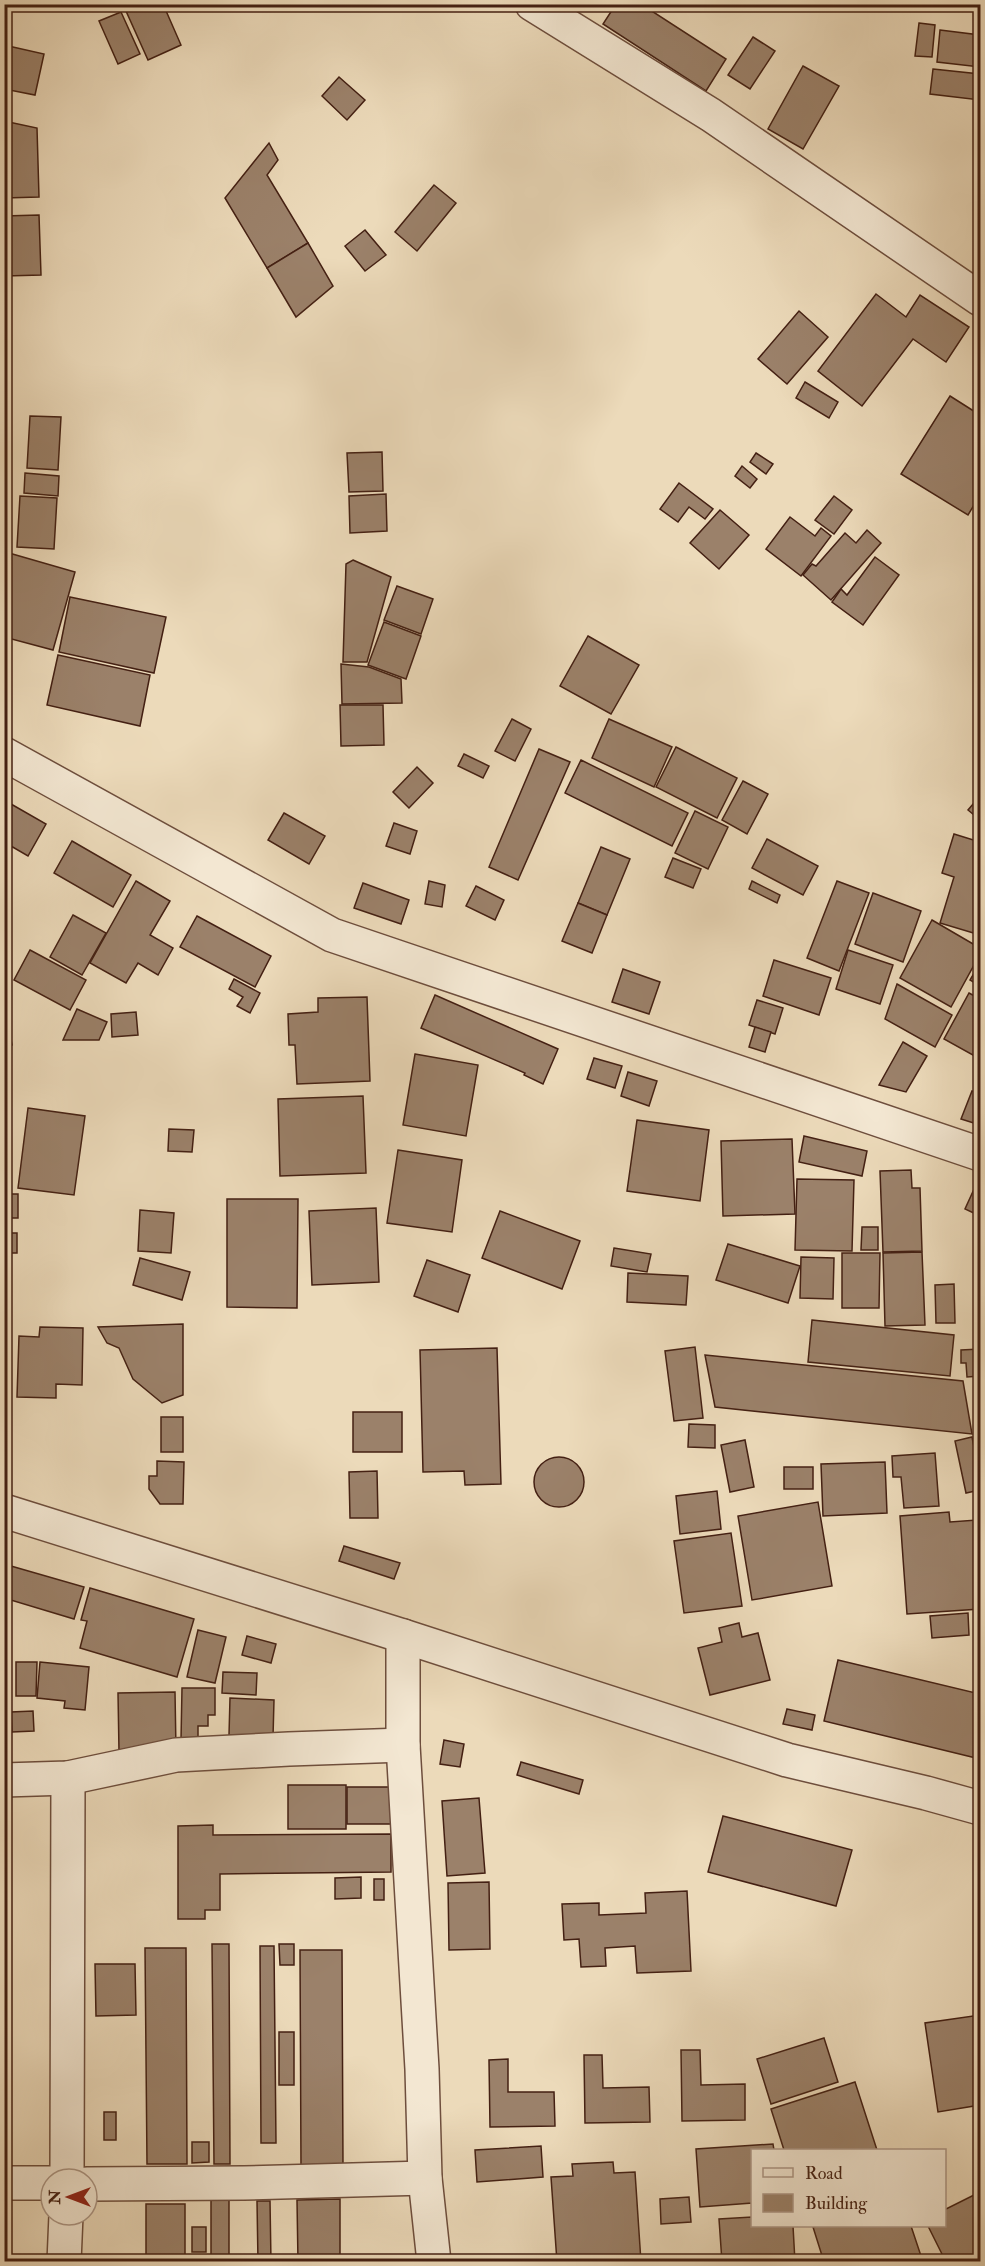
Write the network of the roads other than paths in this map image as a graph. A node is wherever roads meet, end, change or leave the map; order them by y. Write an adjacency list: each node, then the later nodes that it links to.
1 (532, 4): 2 (street)
2 (981, 299)
3 (4, 754): 4 (street)
4 (981, 1154)
5 (4, 1511): 6 (street)
6 (403, 1636): 7 (street); 10 (street)
7 (403, 1745): 8 (street); 12 (street)
8 (68, 1778): 9 (street); 11 (street)
9 (4, 1780)
10 (981, 1808)
11 (66, 2167)
12 (425, 2178): 15 (street); 18 (street)
13 (4, 2183): 14 (street)
14 (39, 2183)
15 (99, 2184)
16 (65, 2227): 17 (street)
17 (64, 2262)
18 (434, 2262)

